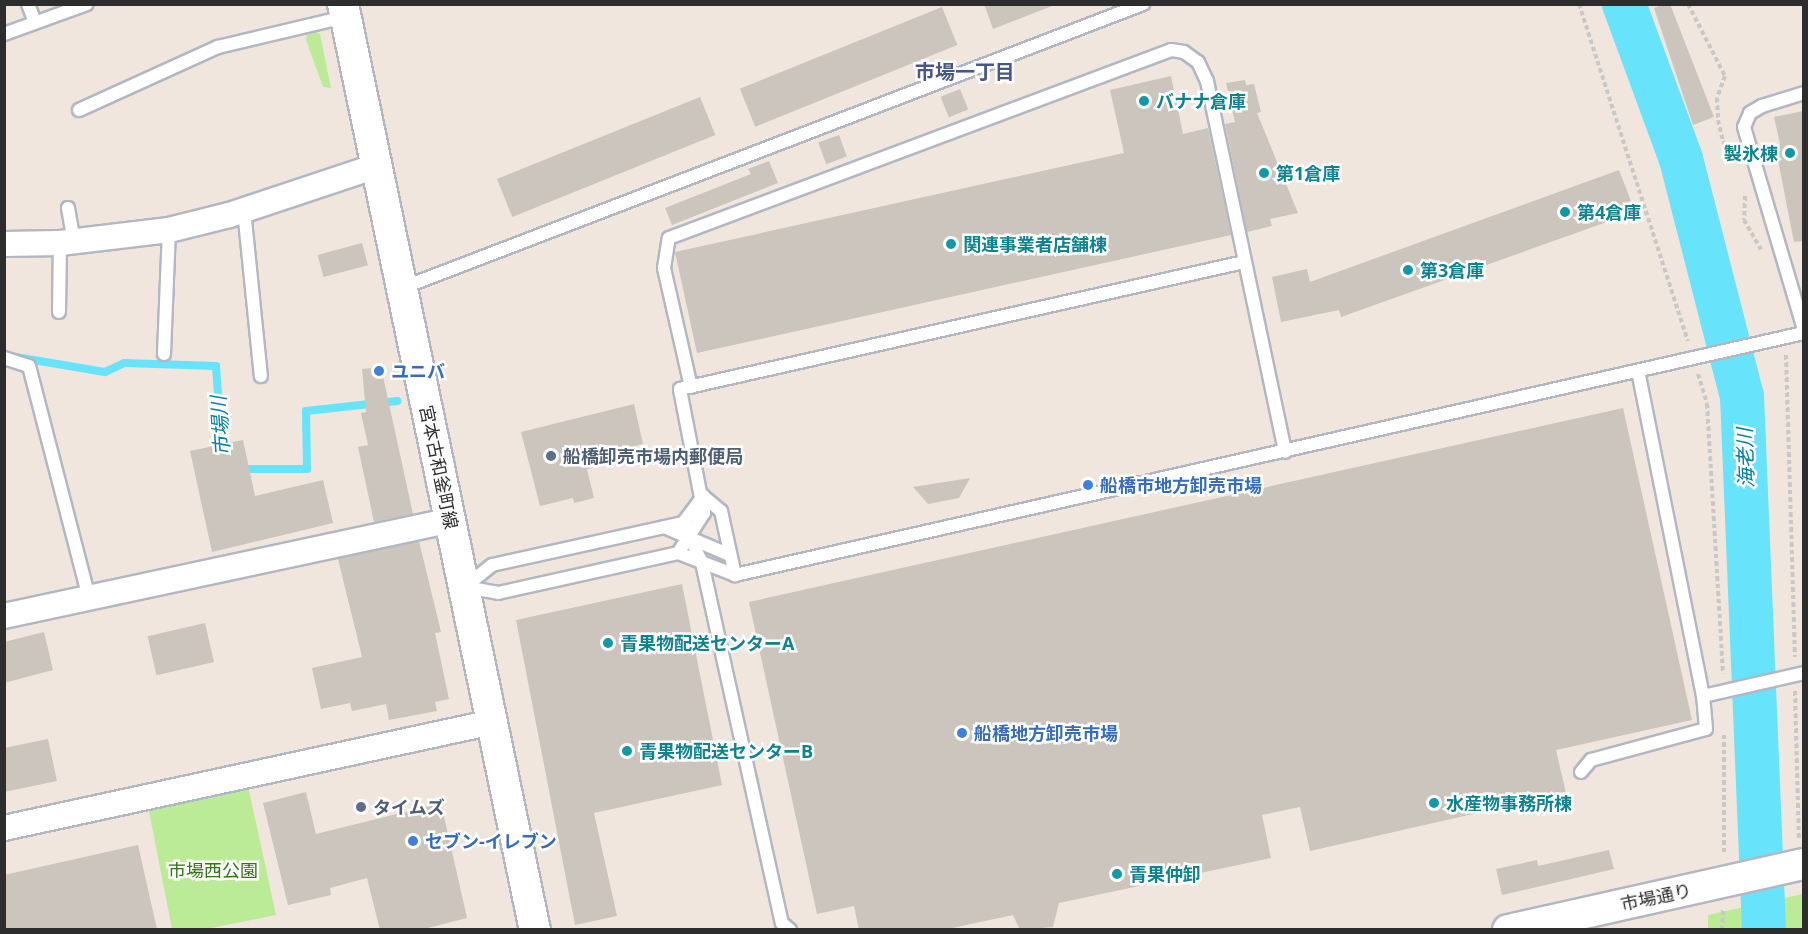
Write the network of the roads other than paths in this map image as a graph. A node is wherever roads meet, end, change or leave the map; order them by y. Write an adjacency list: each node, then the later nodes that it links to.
1 (28, 4): 5 (lane)
2 (87, 4): 5 (lane)
3 (1143, 4): 16 (lane)
4 (344, 10): 8 (lane); 9 (street, 宮本古和釜町線)
5 (35, 22): 6 (lane)
6 (4, 34)
7 (1803, 93): 18 (lane)
8 (79, 110)
9 (376, 166): 11 (street); 16 (street, 宮本古和釜町線)
10 (68, 208): 13 (lane)
11 (244, 210): 12 (street); 22 (lane)
12 (169, 230): 13 (street); 19 (lane)
13 (67, 242): 14 (street); 17 (lane)
14 (4, 244)
15 (1244, 262): 23 (lane); 23 (lane); 24 (lane)
16 (402, 288): 26 (street, 宮本古和釜町線)
17 (59, 312)
18 (1803, 331): 21 (lane)
19 (164, 354)
20 (4, 358): 35 (lane)
21 (1638, 371): 24 (lane); 38 (lane)
22 (261, 376)
23 (690, 387): 25 (lane)
24 (1285, 452): 33 (lane)
25 (703, 496): 27 (lane); 29 (lane); 31 (lane)
26 (451, 520): 34 (street, 宮本古和釜町線); 35 (street)
27 (682, 523): 28 (lane); 29 (lane)
28 (663, 527): 29 (lane); 34 (lane)
29 (689, 538): 30 (lane); 31 (lane); 32 (lane)
30 (678, 553): 32 (lane); 34 (lane)
31 (730, 555): 33 (lane)
32 (702, 563): 33 (lane); 44 (lane)
33 (735, 575)
34 (465, 587): 39 (street, 宮本古和釜町線)
35 (89, 598): 36 (street)
36 (4, 616)
37 (1794, 676): 38 (lane)
38 (1703, 696): 40 (lane)
39 (493, 722): 41 (street); 43 (street, 宮本古和釜町線)
40 (1581, 772)
41 (4, 828)
42 (1798, 865): 45 (street, 市場通り)
43 (536, 930)
44 (790, 930)
45 (1508, 930)

